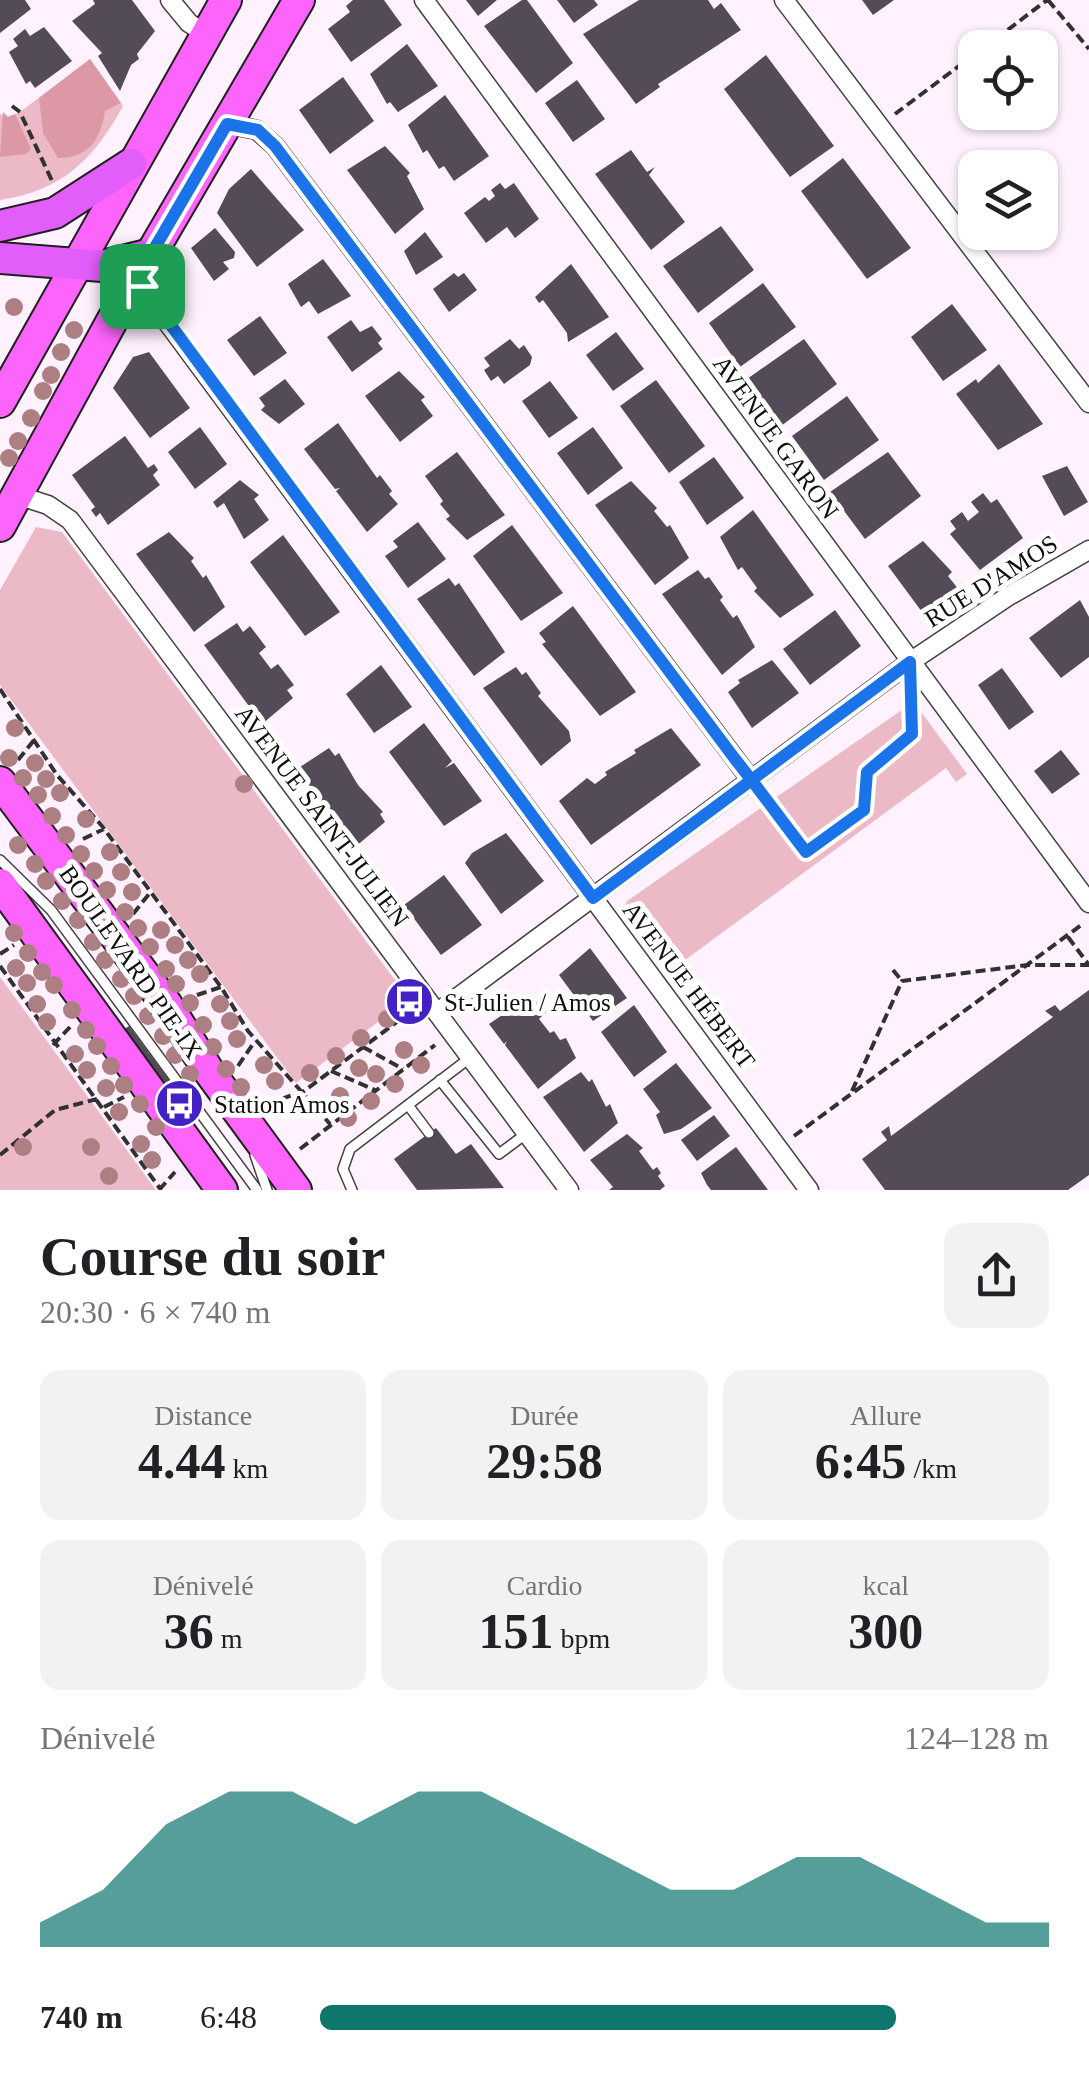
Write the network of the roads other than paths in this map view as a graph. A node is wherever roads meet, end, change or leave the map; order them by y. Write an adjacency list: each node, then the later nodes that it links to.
1 (170, 0): 6 (street)
2 (226, 0): 6 (main road)
3 (299, 0): 7 (main road)
4 (424, 0): 18 (street, AVENUE GARON)
5 (784, 0): 14 (street)
6 (206, 34): 8 (main road)
7 (227, 124): 12 (main road); 20 (street)
8 (131, 164): 9 (highway); 11 (main road)
9 (0, 226)
10 (0, 258): 11 (highway)
11 (78, 265): 12 (highway); 13 (main road)
12 (143, 267): 15 (main road); 23 (street, AVENUE HÉBERT)
13 (0, 402)
14 (1089, 403)
15 (17, 494): 16 (main road); 25 (street, AVENUE SAINT-JULIEN)
16 (0, 526)
17 (1089, 550): 18 (street, RUE D'AMOS)
18 (910, 662): 20 (street, RUE D'AMOS); 24 (street, AVENUE GARON)
19 (9, 771): 31 (main road, BOULEVARD PIE-IX)
20 (751, 780): 23 (street, RUE D'AMOS)
21 (0, 860): 32 (lane)
22 (0, 884): 32 (main road)
23 (593, 898): 25 (street, RUE D'AMOS); 38 (street, AVENUE HÉBERT)
24 (1089, 903)
25 (438, 1012): 26 (street, AVENUE SAINT-JULIEN)
26 (471, 1057): 27 (lane); 30 (street, AVENUE SAINT-JULIEN)
27 (440, 1080): 28 (lane); 30 (lane)
28 (408, 1105): 29 (lane); 36 (lane)
29 (429, 1133)
30 (527, 1133): 37 (street, AVENUE SAINT-JULIEN)
31 (273, 1154): 32 (lane); 34 (lane); 35 (main road, BOULEVARD PIE-IX)
32 (227, 1182): 33 (lane)
33 (257, 1190)
34 (266, 1190)
35 (296, 1190)
36 (352, 1190)
37 (569, 1190)
38 (809, 1190)

